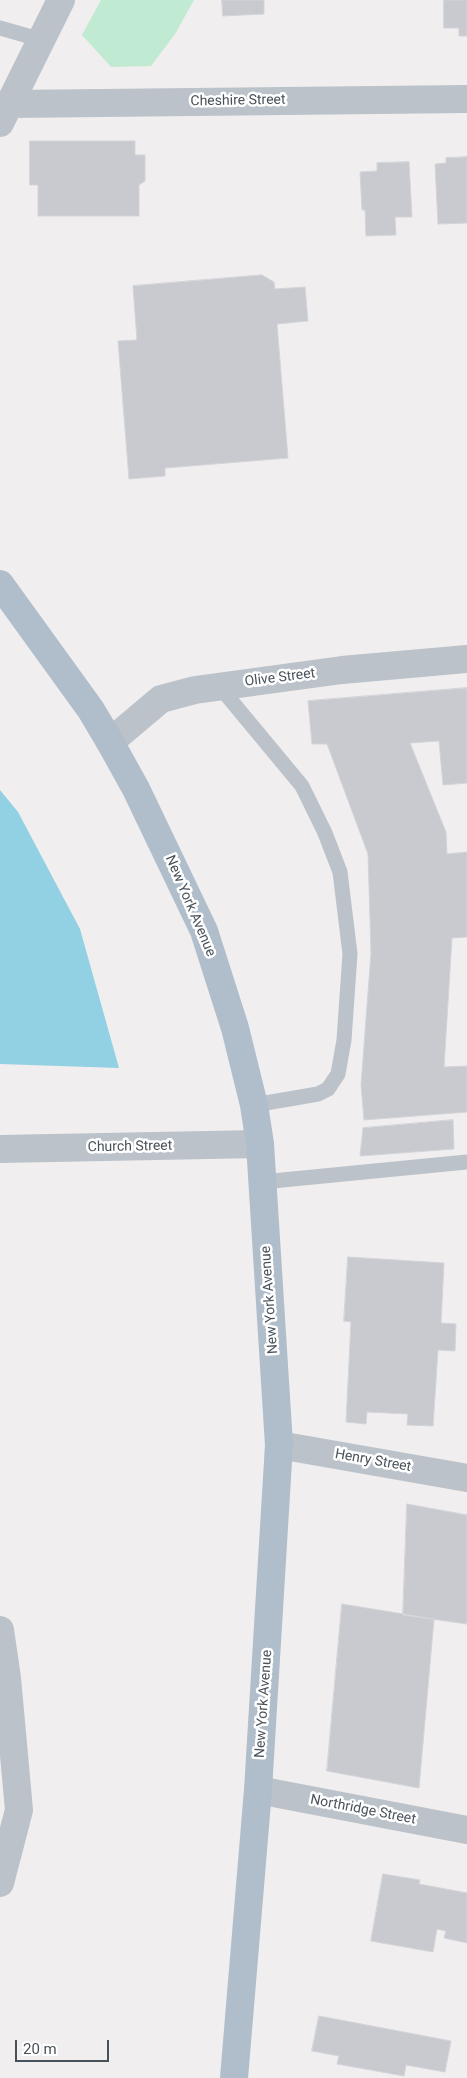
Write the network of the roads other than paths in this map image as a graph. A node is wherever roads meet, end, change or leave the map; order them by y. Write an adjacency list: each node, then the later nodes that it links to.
1 (61, 0): 3 (street)
2 (0, 28): 3 (lane)
3 (37, 48): 5 (street)
4 (467, 99): 5 (street, Cheshire Street)
5 (5, 113)
6 (0, 584): 9 (main road, New York Avenue)
7 (467, 659): 8 (street, Olive Street)
8 (219, 686): 9 (street, Olive Street); 10 (lane)
9 (110, 742): 10 (main road, New York Avenue)
10 (254, 1104): 11 (main road, New York Avenue)
11 (260, 1144): 12 (street, Church Street); 14 (main road, New York Avenue)
12 (0, 1149)
13 (467, 1162): 14 (lane)
14 (262, 1182): 15 (main road, New York Avenue)
15 (279, 1445): 16 (street, Henry Street); 18 (main road, New York Avenue)
16 (467, 1478)
17 (0, 1630): 20 (street)
18 (258, 1790): 19 (street, Northridge Street); 21 (main road, New York Avenue)
19 (467, 1830)
20 (0, 1883)
21 (234, 2078)

